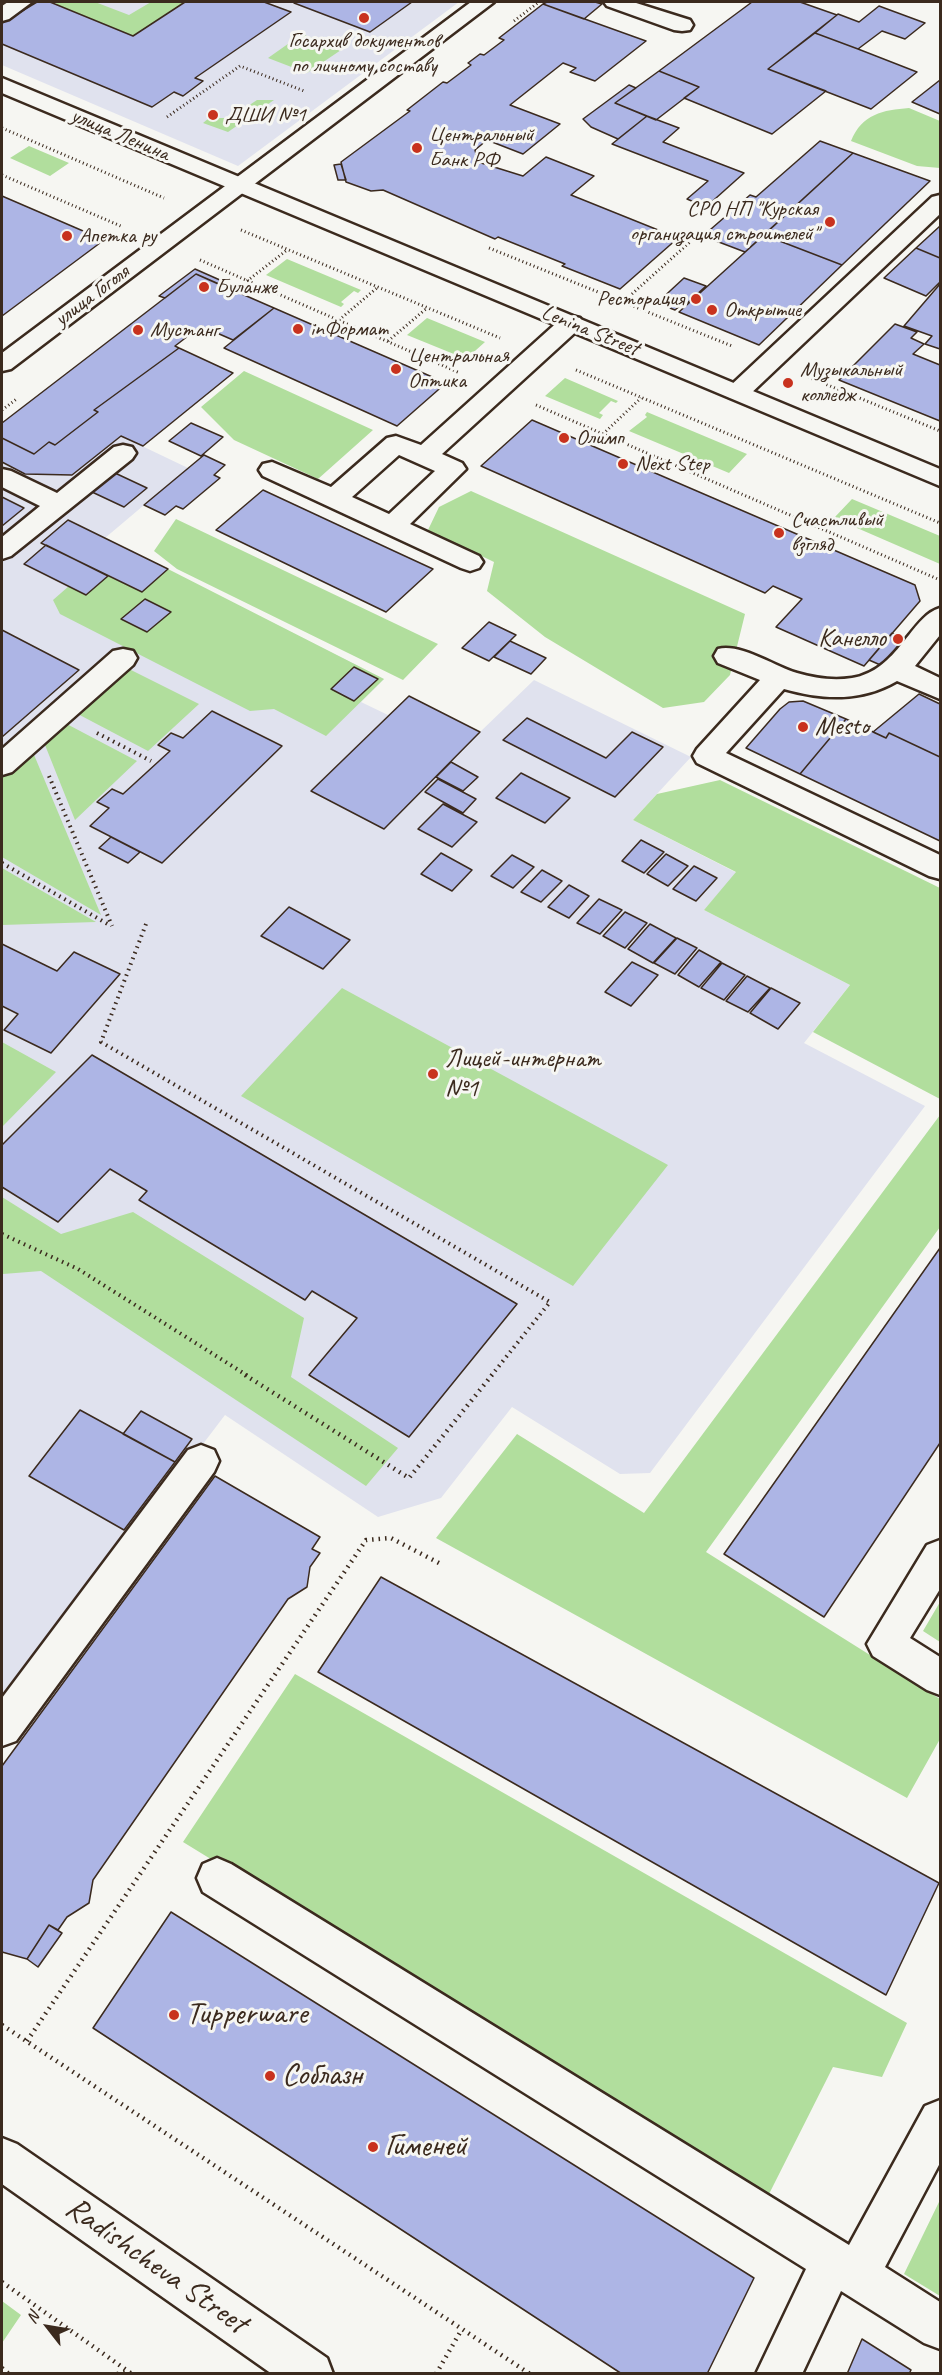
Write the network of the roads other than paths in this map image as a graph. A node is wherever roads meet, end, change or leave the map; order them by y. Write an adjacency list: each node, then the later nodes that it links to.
1 (22, 2): 4 (main road)
2 (484, 2): 7 (main road, улица Гоголя)
3 (614, 2): 5 (main road)
4 (2, 15)
5 (682, 26)
6 (2, 85): 7 (main road, улица Ленина)
7 (239, 185): 9 (main road, Lenina Street); 10 (main road, улица Гоголя)
8 (940, 202): 11 (main road)
9 (571, 323): 11 (main road, Lenina Street); 13 (main road)
10 (2, 364)
11 (738, 392): 16 (main road, Lenina Street)
12 (123, 453): 18 (main road)
13 (425, 456): 17 (main road); 19 (main road)
14 (272, 470): 17 (main road)
15 (2, 477): 18 (main road)
16 (940, 478)
17 (334, 499): 19 (main road)
18 (58, 505): 20 (main road)
19 (392, 526): 21 (main road)
20 (2, 550)
21 (470, 562)
22 (940, 617): 25 (main road)
23 (728, 656): 26 (main road)
24 (123, 658): 28 (main road)
25 (896, 669): 26 (main road); 27 (main road)
26 (778, 678): 29 (main road)
27 (940, 689)
28 (2, 765)
29 (940, 868)
30 (201, 1461): 33 (main road)
31 (940, 1557): 32 (main road)
32 (940, 1677)
33 (2, 1728)
34 (217, 1878): 37 (main road)
35 (940, 2121): 37 (main road)
36 (2, 2159): 39 (main road, Radishcheva Street)
37 (845, 2268): 38 (main road); 40 (main road)
38 (940, 2327)
39 (286, 2366)
40 (778, 2373)

